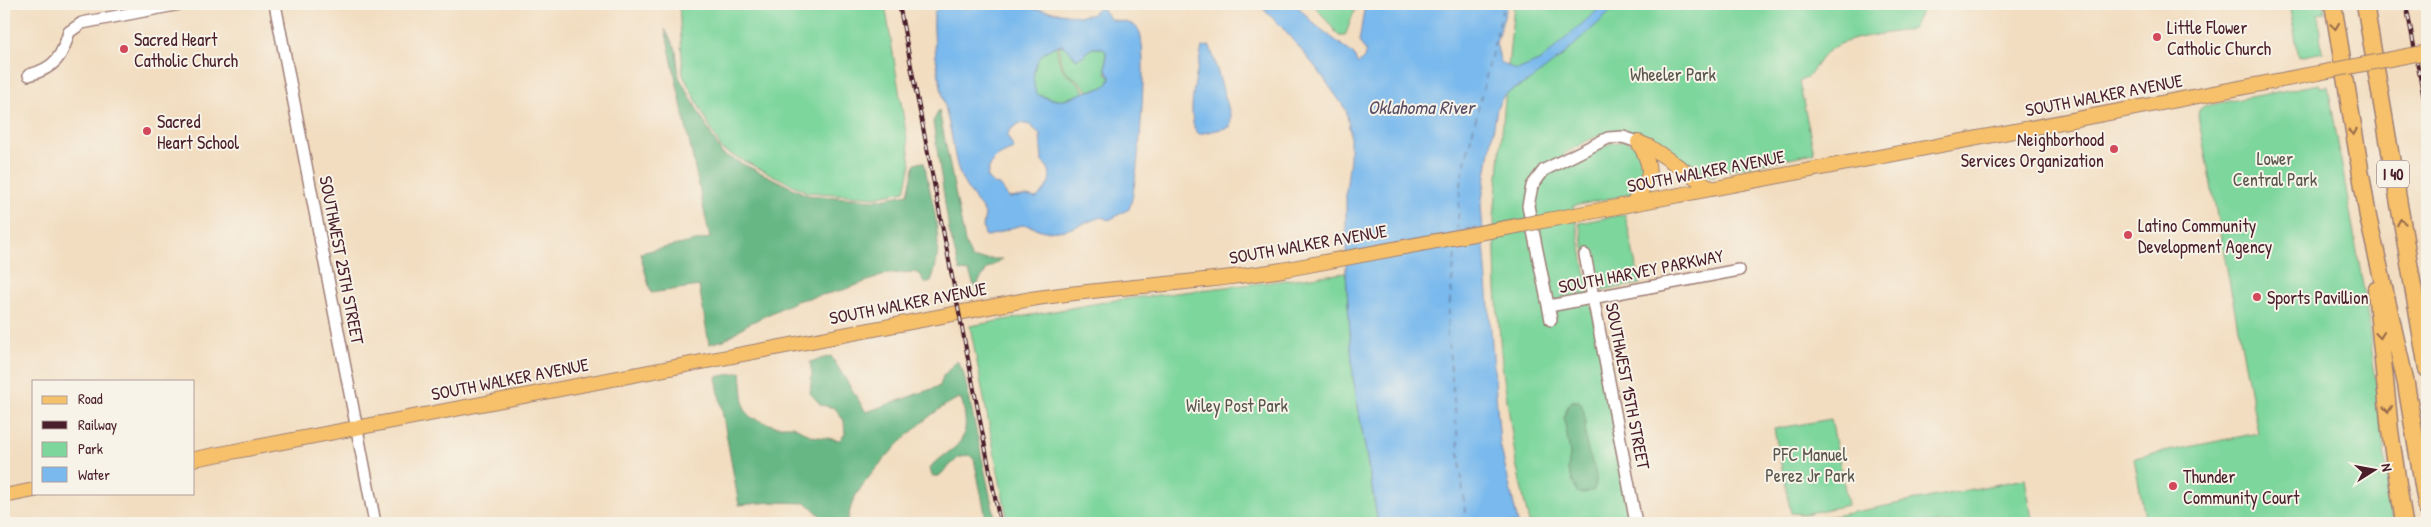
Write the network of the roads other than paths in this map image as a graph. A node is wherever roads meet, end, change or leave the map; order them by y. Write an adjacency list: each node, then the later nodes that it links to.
1 (180, 4): 6 (street)
2 (275, 4): 19 (street, SOUTHWEST 25TH STREET)
3 (2333, 4): 10 (highway, I 40, one-way to 10)
4 (2365, 4): 15 (highway, I 40, one-way to 4)
5 (2427, 52): 8 (main road, SOUTH WALKER AVENUE, bridge)
6 (29, 75)
7 (1638, 142): 8 (main road); 9 (main road); 14 (street)
8 (1712, 189): 9 (main road, SOUTH WALKER AVENUE)
9 (1632, 204): 19 (main road, SOUTH WALKER AVENUE, bridge)
10 (2368, 217): 23 (highway, I 40); 26 (highway, one-way to 26)
11 (1585, 255): 13 (street, SOUTHWEST 15TH STREET)
12 (1739, 270): 13 (street, SOUTH HARVEY PARKWAY)
13 (1594, 298): 14 (street, SOUTH HARVEY PARKWAY); 25 (street, SOUTHWEST 15TH STREET)
14 (1548, 306): 16 (street)
15 (2416, 306): 17 (highway); 18 (highway, I 40)
16 (1551, 320)
17 (2427, 334)
18 (2427, 369)
19 (357, 427): 20 (main road, SOUTH WALKER AVENUE); 24 (street, SOUTHWEST 25TH STREET)
20 (195, 459)
21 (32, 490): 22 (main road)
22 (4, 496)
23 (2427, 509)
24 (375, 523)
25 (1636, 523)
26 (2404, 523)

